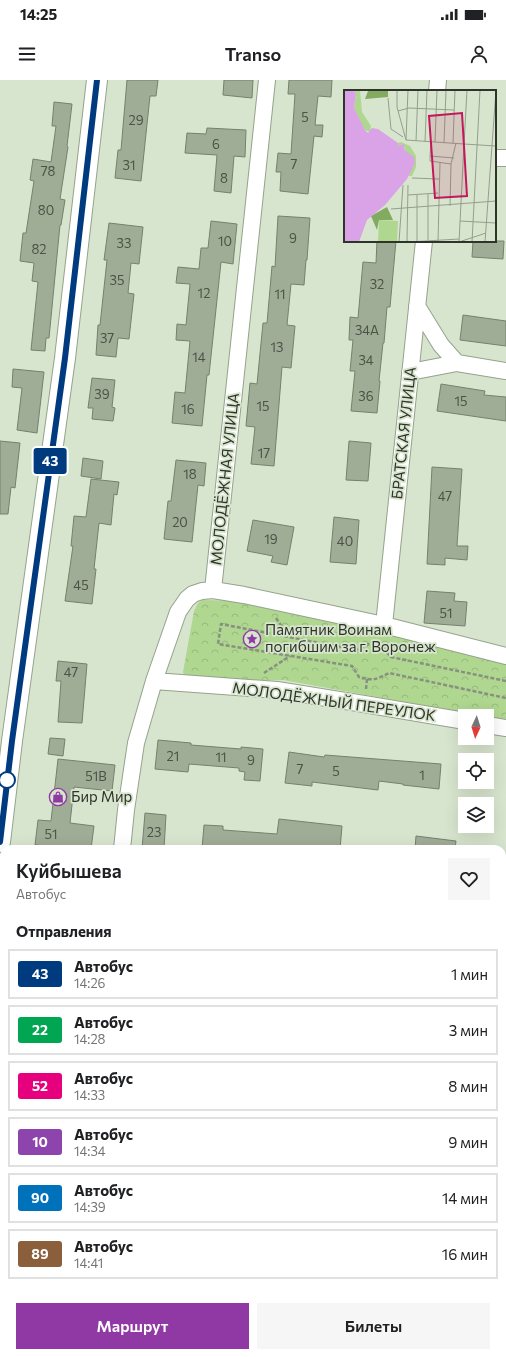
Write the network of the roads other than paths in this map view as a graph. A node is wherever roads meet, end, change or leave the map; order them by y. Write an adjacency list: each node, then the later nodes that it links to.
1 (97, 80): 17 (main road)
2 (267, 80): 10 (street, МОЛОДЁЖНАЯ УЛИЦА)
3 (438, 80): 4 (street)
4 (437, 90)
5 (424, 242): 6 (street, БРАТСКАЯ УЛИЦА)
6 (417, 306): 7 (street); 9 (street, БРАТСКАЯ УЛИЦА)
7 (457, 364): 8 (street); 9 (street)
8 (506, 371)
9 (410, 372): 11 (street, БРАТСКАЯ УЛИЦА)
10 (213, 590): 11 (street); 13 (street)
11 (384, 625): 12 (street)
12 (506, 656)
13 (154, 681): 14 (street, МОЛОДЁЖНЫЙ ПЕРЕУЛОК); 18 (street)
14 (458, 720)
15 (494, 726): 16 (street)
16 (506, 728)
17 (0, 842)
18 (122, 845)

